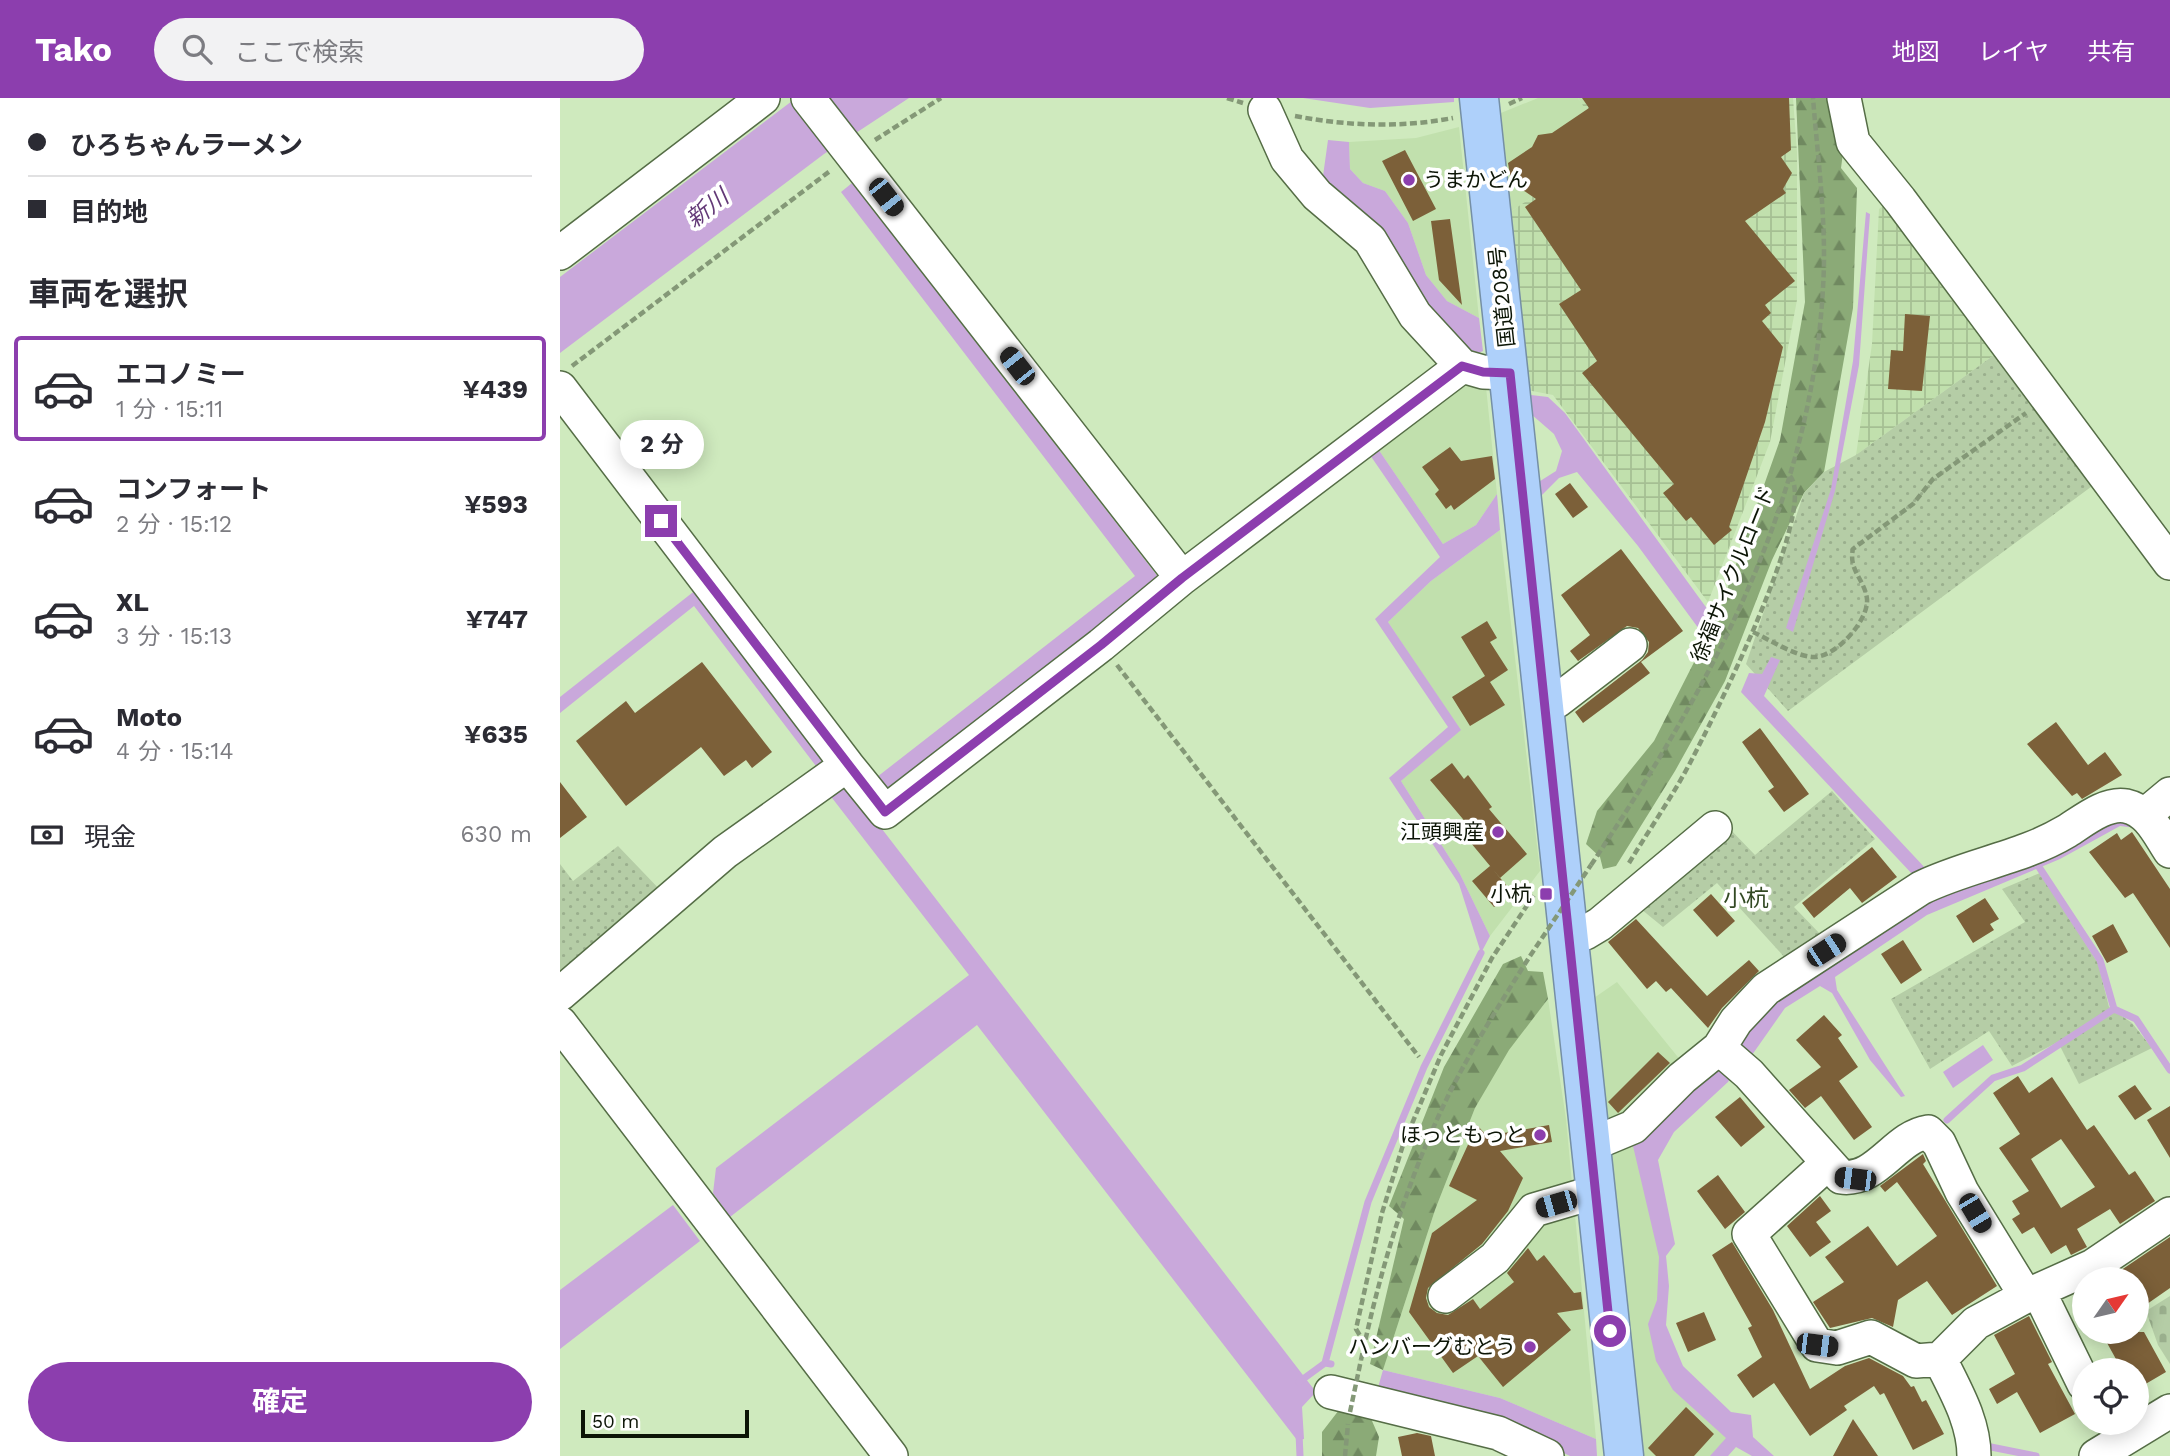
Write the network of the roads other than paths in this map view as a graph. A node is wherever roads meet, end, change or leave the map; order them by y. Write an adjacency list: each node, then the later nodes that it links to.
1 (763, 98): 6 (street)
2 (808, 98): 11 (street)
3 (1844, 98): 10 (street)
4 (1480, 106): 8 (highway, 国道208号)
5 (1265, 110): 7 (street)
6 (560, 253)
7 (1462, 366): 8 (street); 11 (street)
8 (1510, 373): 13 (highway, 国道208号)
9 (565, 377): 14 (street)
10 (2170, 563)
11 (1182, 578): 14 (street)
12 (1630, 645): 13 (street)
13 (1544, 704): 18 (highway, 国道208号)
14 (847, 765): 19 (street)
15 (2158, 804): 17 (street); 21 (street)
16 (1715, 828): 18 (street)
17 (2170, 851)
18 (1568, 934): 22 (highway, 国道208号)
19 (560, 995)
20 (560, 1023): 34 (street)
21 (1718, 1048): 22 (street); 23 (street)
22 (1590, 1145): 24 (highway, 国道208号)
23 (1828, 1163): 26 (street); 28 (street)
24 (1595, 1192): 27 (street); 33 (highway, 国道208号)
25 (2170, 1214): 26 (street)
26 (2032, 1294): 28 (street); 29 (street)
27 (1445, 1296)
28 (1940, 1359): 36 (street)
29 (2072, 1363)
30 (1340, 1402): 35 (street)
31 (2170, 1411): 32 (street)
32 (2105, 1441)
33 (1623, 1445)
34 (891, 1456)
35 (1547, 1456)
36 (1975, 1456)

